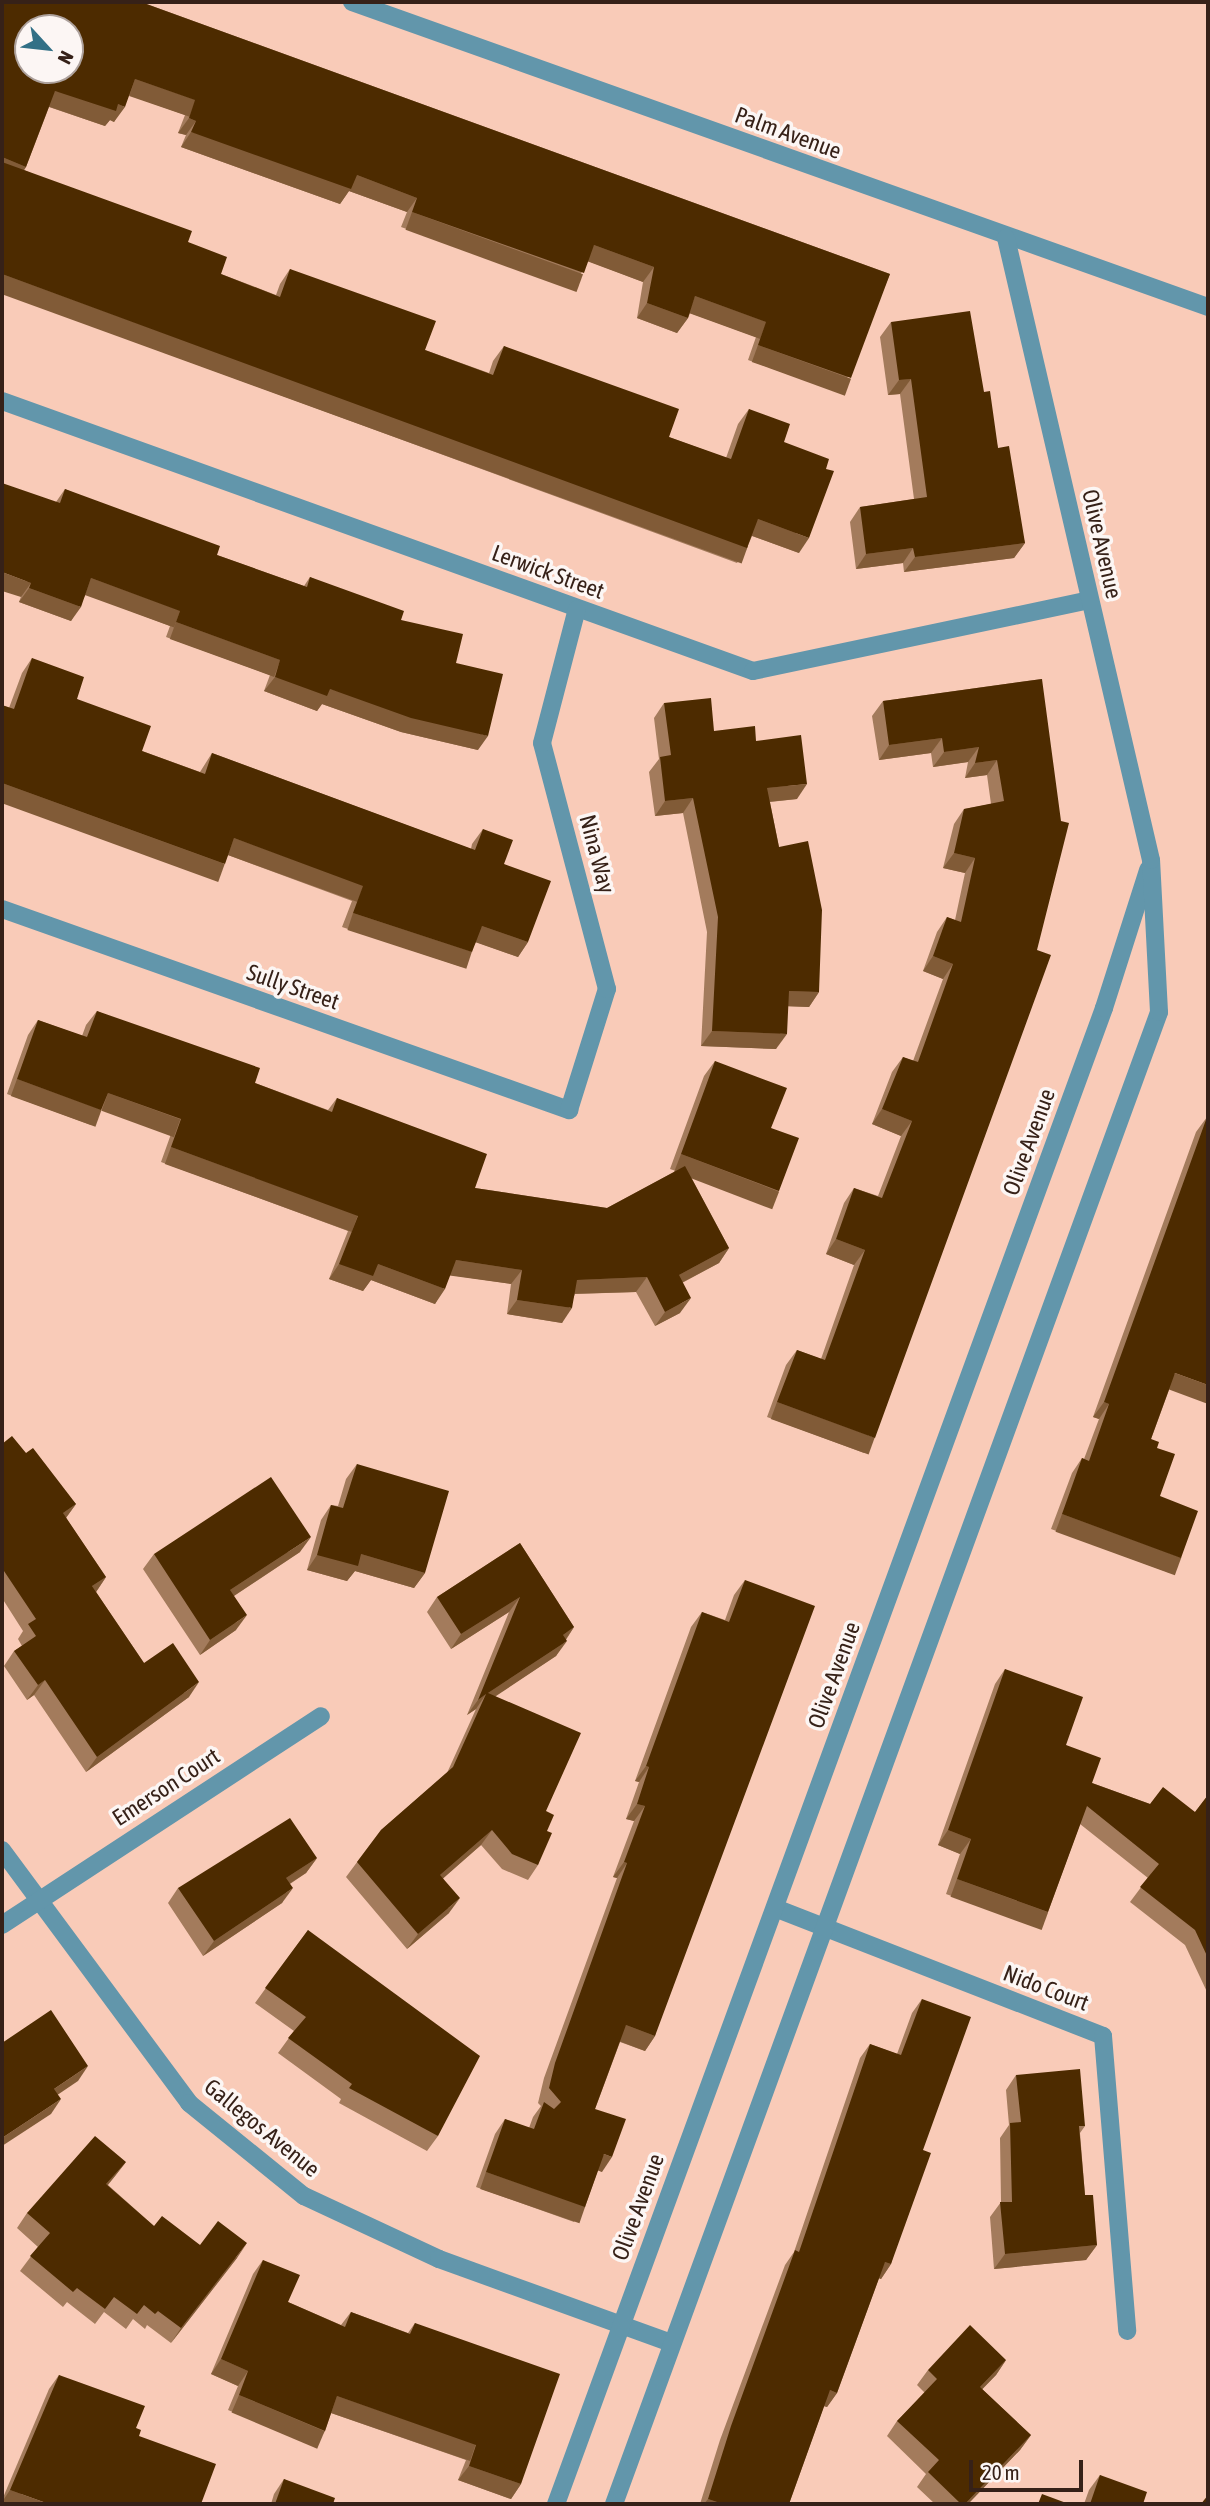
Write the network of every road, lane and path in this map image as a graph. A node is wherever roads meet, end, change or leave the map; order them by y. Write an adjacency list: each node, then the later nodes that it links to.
1 (352, 2): 2 (street, Palm Avenue)
2 (1006, 238): 3 (street, Palm Avenue); 5 (street, Olive Avenue)
3 (1202, 305)
4 (2, 401): 6 (street, Lerwick Street)
5 (1090, 600): 6 (street, Lerwick Street); 7 (street, Olive Avenue)
6 (577, 609): 9 (street, Nina Way)
7 (1151, 860): 13 (street, Olive Avenue); 15 (street, Olive Avenue)
8 (2, 909): 9 (street, Sully Street)
9 (569, 1110)
10 (321, 1716): 12 (street, Emerson Court)
11 (2, 1850): 12 (street, Gallegos Avenue)
12 (38, 1899): 14 (street, Emerson Court); 16 (street, Gallegos Avenue)
13 (775, 1908): 15 (street, Nido Court); 16 (street, Olive Avenue)
14 (2, 1925)
15 (827, 1928): 17 (street, Nido Court); 18 (street, Olive Avenue)
16 (620, 2327): 18 (street, Gallegos Avenue); 19 (street, Olive Avenue)
17 (1127, 2331)
18 (671, 2343): 20 (street, Olive Avenue)
19 (556, 2504)
20 (614, 2504)

